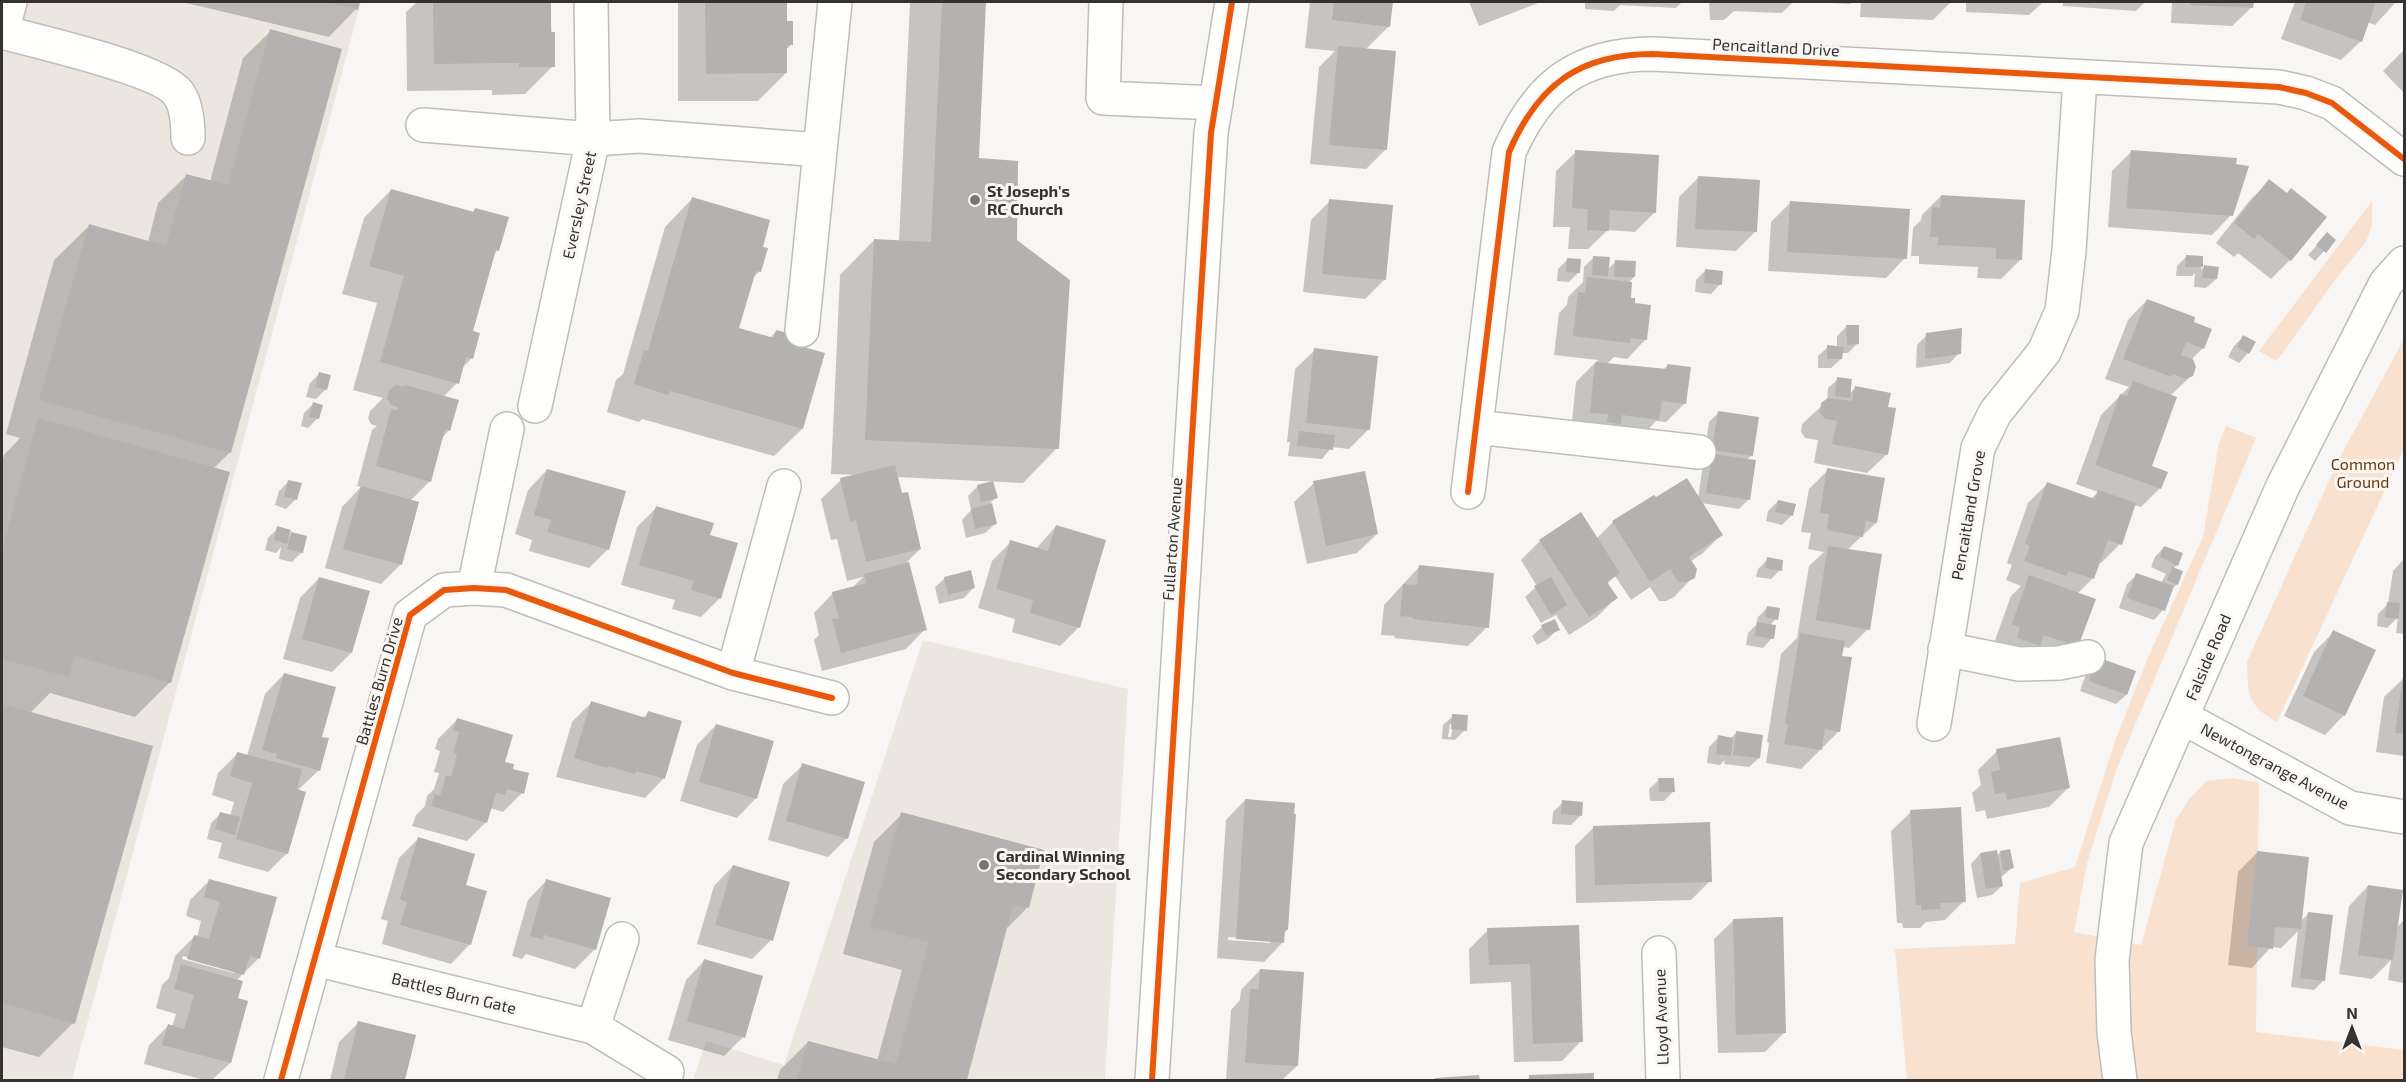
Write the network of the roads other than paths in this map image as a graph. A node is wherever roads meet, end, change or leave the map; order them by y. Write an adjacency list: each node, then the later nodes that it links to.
1 (10, 2): 6 (street)
2 (591, 2): 11 (street, Eversley Street)
3 (835, 2): 12 (street)
4 (1106, 2): 8 (street)
5 (1232, 2): 8 (street, Fullarton Avenue)
6 (2, 32): 10 (street)
7 (2080, 78): 13 (street, Pencaitland Drive); 17 (street, Pencaitland Drive); 23 (street, Pencaitland Grove)
8 (1216, 103): 36 (street, Fullarton Avenue)
9 (423, 125): 11 (street)
10 (188, 138)
11 (593, 139): 12 (street); 16 (street, Eversley Street)
12 (820, 150): 15 (street)
13 (2404, 159)
14 (2404, 263): 27 (street, Falside Road)
15 (802, 330)
16 (535, 406)
17 (1476, 427): 19 (street); 21 (street, Pencaitland Drive)
18 (507, 429): 22 (street)
19 (1699, 452)
20 (784, 486): 25 (street)
21 (1468, 492)
22 (474, 588): 25 (street, Battles Burn Drive); 32 (street, Battles Burn Drive)
23 (1946, 649): 24 (street); 28 (street, Pencaitland Grove)
24 (2088, 657)
25 (733, 673): 26 (street, Battles Burn Drive)
26 (832, 698)
27 (2182, 717): 29 (street, Newtongrange Avenue); 38 (street, Falside Road)
28 (1934, 724)
29 (2404, 817)
30 (622, 939): 33 (street)
31 (1659, 953): 37 (street, Lloyd Avenue)
32 (315, 958): 33 (street, Battles Burn Gate); 35 (street, Battles Burn Drive)
33 (593, 1027): 34 (street, Battles Burn Gate)
34 (667, 1072)
35 (280, 1080)
36 (1152, 1080)
37 (1663, 1080)
38 (2120, 1080)

